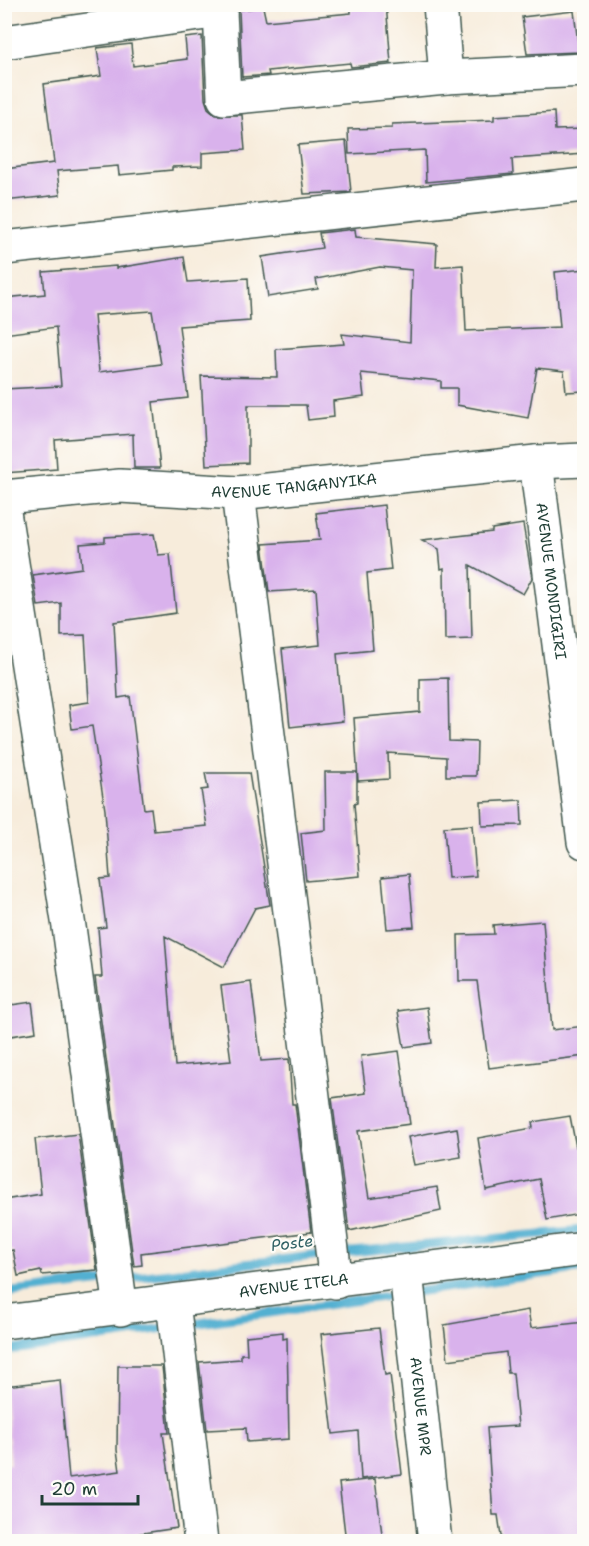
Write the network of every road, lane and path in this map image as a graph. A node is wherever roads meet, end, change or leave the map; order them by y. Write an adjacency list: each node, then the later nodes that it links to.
1 (440, 4): 5 (street)
2 (220, 8): 3 (street); 5 (street)
3 (4, 42)
4 (585, 70): 5 (street)
5 (446, 77)
6 (585, 185): 7 (street)
7 (4, 248)
8 (585, 460): 9 (street, AVENUE TANGANYIKA)
9 (536, 462): 10 (street, AVENUE TANGANYIKA); 13 (street, AVENUE MONDIGIRI)
10 (238, 493): 11 (street, AVENUE TANGANYIKA); 16 (street)
11 (4, 497)
12 (4, 512): 18 (street)
13 (585, 842)
14 (585, 1249): 15 (street, AVENUE ITELA)
15 (406, 1272): 16 (street, AVENUE ITELA); 21 (street, AVENUE MPR)
16 (336, 1282): 17 (street, AVENUE ITELA)
17 (173, 1302): 18 (street, AVENUE ITELA); 20 (street)
18 (121, 1309): 19 (street, AVENUE ITELA)
19 (4, 1322)
20 (201, 1542)
21 (435, 1542)

